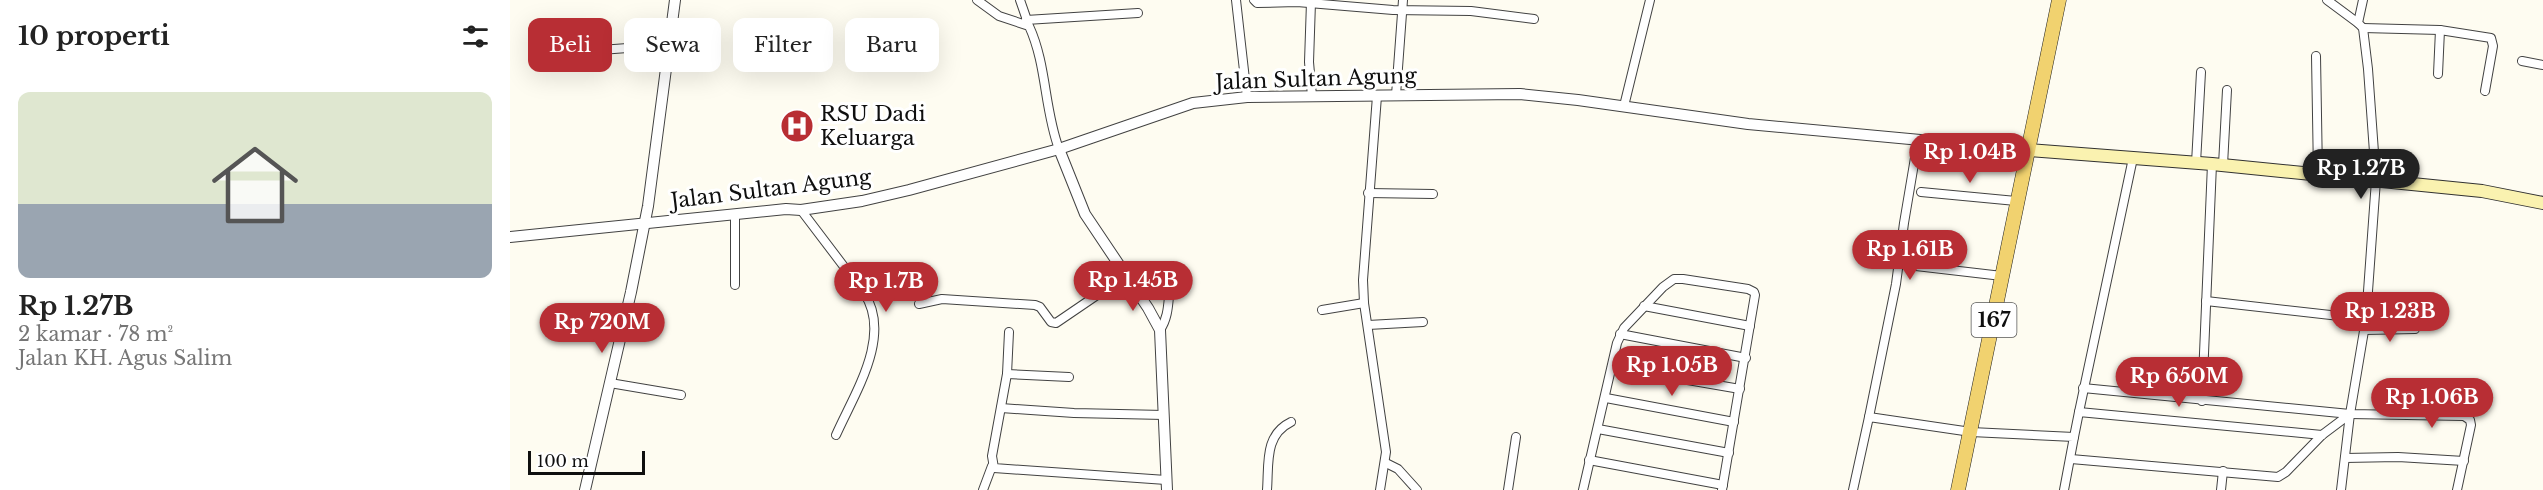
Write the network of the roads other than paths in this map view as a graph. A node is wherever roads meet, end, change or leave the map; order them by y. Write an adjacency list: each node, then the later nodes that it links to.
1 (675, 0): 17 (street)
2 (977, 0): 19 (street)
3 (1020, 0): 19 (street)
4 (1239, 0): 33 (street)
5 (1254, 0): 12 (street)
6 (1403, 0): 14 (street)
7 (1472, 0): 15 (street)
8 (1650, 0): 34 (street)
9 (2059, 0): 37 (main road, 167)
10 (2327, 0): 20 (street)
11 (2363, 0): 20 (street)
12 (1292, 1): 13 (street)
13 (1311, 2): 14 (street); 31 (street)
14 (1401, 10): 15 (street); 30 (street)
15 (1471, 11): 18 (street)
16 (1138, 13): 19 (street)
17 (672, 18)
18 (1534, 19)
19 (1028, 23): 36 (street)
20 (2360, 25): 21 (street); 42 (street)
21 (2440, 30): 27 (street); 29 (street)
22 (2316, 56): 41 (street)
23 (2522, 61): 24 (street)
24 (2543, 65)
25 (665, 72): 50 (street)
26 (2201, 72): 39 (street)
27 (2438, 74)
28 (2227, 90): 40 (street)
29 (2485, 91)
30 (1396, 95): 32 (street, Jalan Sultan Agung); 34 (street, Jalan Sultan Agung)
31 (1312, 96): 32 (street, Jalan Sultan Agung); 33 (street, Jalan Sultan Agung)
32 (1377, 96): 44 (street)
33 (1247, 97): 36 (street, Jalan Sultan Agung)
34 (1624, 106): 35 (street, Jalan Sultan Agung)
35 (1918, 140): 37 (street, Jalan Sultan Agung); 84 (street)
36 (1059, 149): 48 (street, Jalan Sultan Agung); 53 (street)
37 (2028, 150): 38 (main road); 46 (main road, 167)
38 (2133, 159): 39 (main road); 76 (street)
39 (2196, 163): 40 (main road)
40 (2218, 165): 41 (main road); 57 (street)
41 (2318, 174): 42 (main road)
42 (2376, 180): 47 (main road); 62 (street)
43 (1921, 192): 46 (street)
44 (1368, 193): 45 (street); 58 (street)
45 (1433, 194)
46 (2016, 201): 54 (main road, 167)
47 (2543, 203)
48 (801, 210): 49 (street, Jalan Sultan Agung); 90 (street)
49 (735, 214): 50 (street, Jalan Sultan Agung); 56 (street)
50 (645, 224): 51 (street, Jalan Sultan Agung); 75 (street)
51 (510, 237)
52 (1916, 266): 54 (street)
53 (1125, 276): 59 (street); 67 (street)
54 (2002, 276): 89 (main road, 167)
55 (1172, 277): 67 (street)
56 (735, 285)
57 (2206, 301): 62 (street); 80 (street)
58 (1364, 303): 61 (street); 64 (street)
59 (920, 304)
60 (1644, 306): 65 (street); 65 (street); 70 (street)
61 (1322, 310)
62 (2366, 319): 68 (street)
63 (1423, 322): 64 (street)
64 (1368, 325): 99 (street)
65 (1750, 326): 71 (street)
66 (2415, 329): 68 (street)
67 (1160, 330): 83 (street)
68 (2364, 330): 85 (street)
69 (1009, 332): 73 (street)
70 (1620, 334): 71 (street); 72 (street)
71 (1746, 358): 77 (street)
72 (1612, 367): 77 (street); 79 (street)
73 (1007, 374): 74 (street); 81 (street)
74 (1069, 377)
75 (610, 383): 78 (street); 104 (street)
76 (2083, 388): 80 (street); 82 (street)
77 (1740, 389): 87 (street)
78 (681, 395)
79 (1606, 398): 87 (street); 88 (street)
80 (2202, 401): 85 (street)
81 (1001, 408): 83 (street); 100 (street)
82 (2079, 412): 91 (street); 93 (street)
83 (1164, 415): 102 (street)
84 (1869, 417): 89 (street); 111 (street)
85 (2349, 417): 91 (street); 95 (street); 98 (street)
86 (1291, 422): 106 (street)
87 (1734, 422): 94 (street)
88 (1598, 429): 94 (street); 97 (street)
89 (1971, 432): 93 (street); 112 (main road, 167)
90 (836, 435)
91 (2322, 435): 101 (street)
92 (1516, 436): 109 (street)
93 (2074, 437): 96 (street)
94 (1729, 453): 103 (street)
95 (2345, 458): 98 (street); 115 (street)
96 (2071, 459): 101 (street); 113 (street)
97 (1589, 460): 103 (street); 110 (street)
98 (2464, 460): 116 (street)
99 (1386, 463): 107 (street); 108 (street)
100 (992, 466): 102 (street); 105 (street)
101 (2223, 471): 114 (street)
102 (1166, 485)
103 (1722, 488)
104 (585, 490)
105 (983, 490)
106 (1267, 490)
107 (1380, 490)
108 (1417, 490)
109 (1508, 490)
110 (1583, 490)
111 (1853, 490)
112 (1958, 490)
113 (2064, 490)
114 (2221, 490)
115 (2341, 490)
116 (2457, 490)

